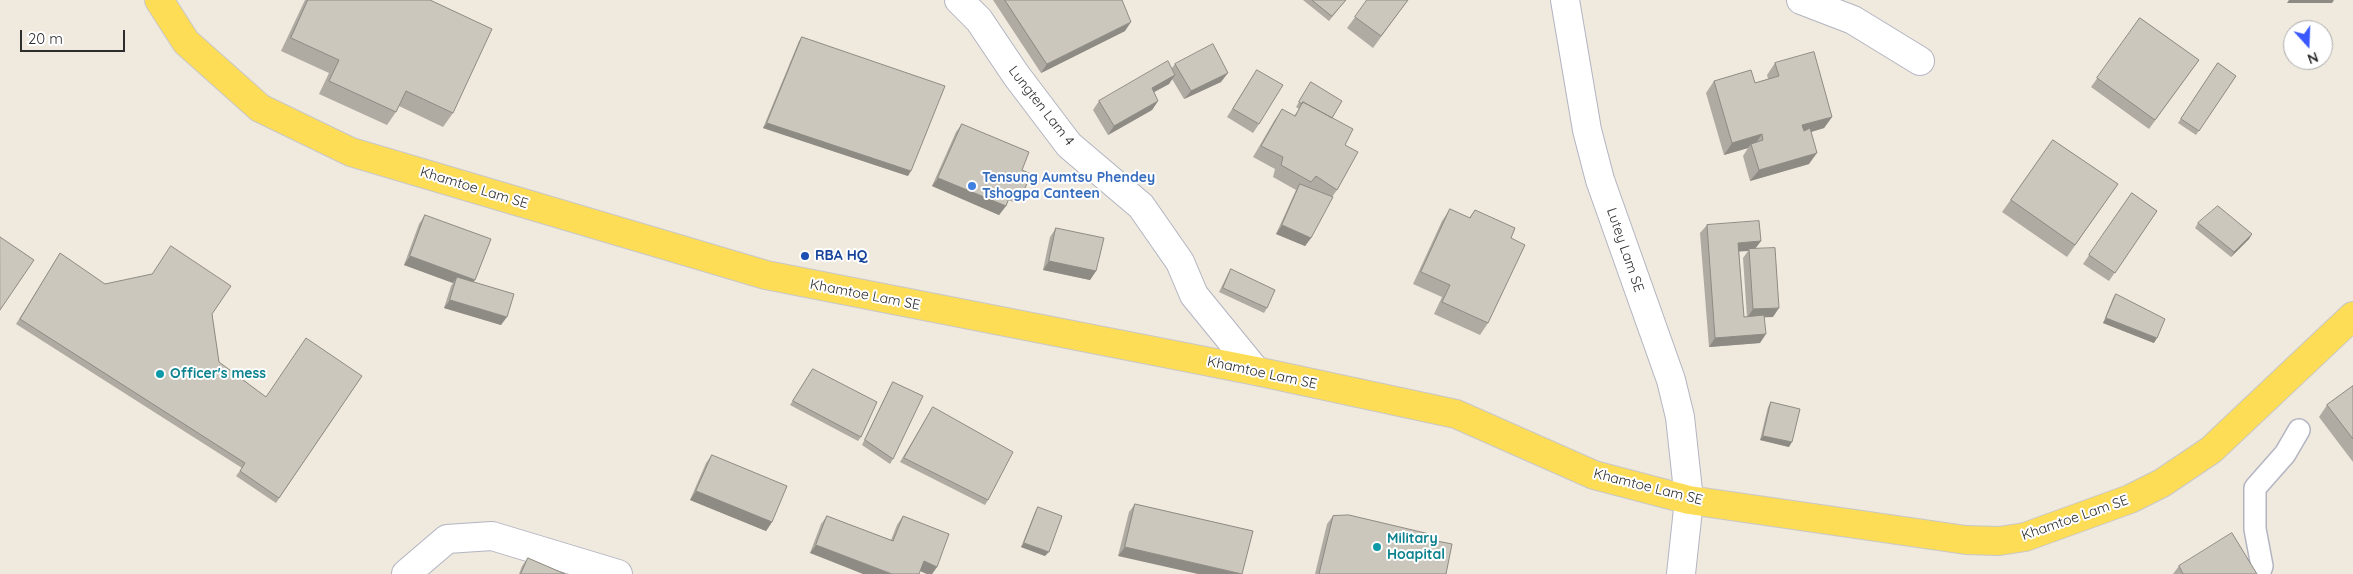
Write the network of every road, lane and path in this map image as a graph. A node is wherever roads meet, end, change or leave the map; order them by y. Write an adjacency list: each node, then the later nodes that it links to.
1 (159, 0): 7 (main road, Khamtoe Lam SE)
2 (959, 0): 7 (street, Lungten Lam 4)
3 (1565, 0): 9 (street, Lutey Lam SE)
4 (1801, 0): 5 (street)
5 (1920, 61)
6 (2353, 316): 9 (main road, Khamtoe Lam SE)
7 (1256, 371): 9 (main road, Khamtoe Lam SE)
8 (2299, 430): 13 (lane)
9 (1689, 500): 12 (street, Lutey Lam SE)
10 (406, 574): 11 (street)
11 (618, 574)
12 (1680, 574)
13 (2259, 574)

